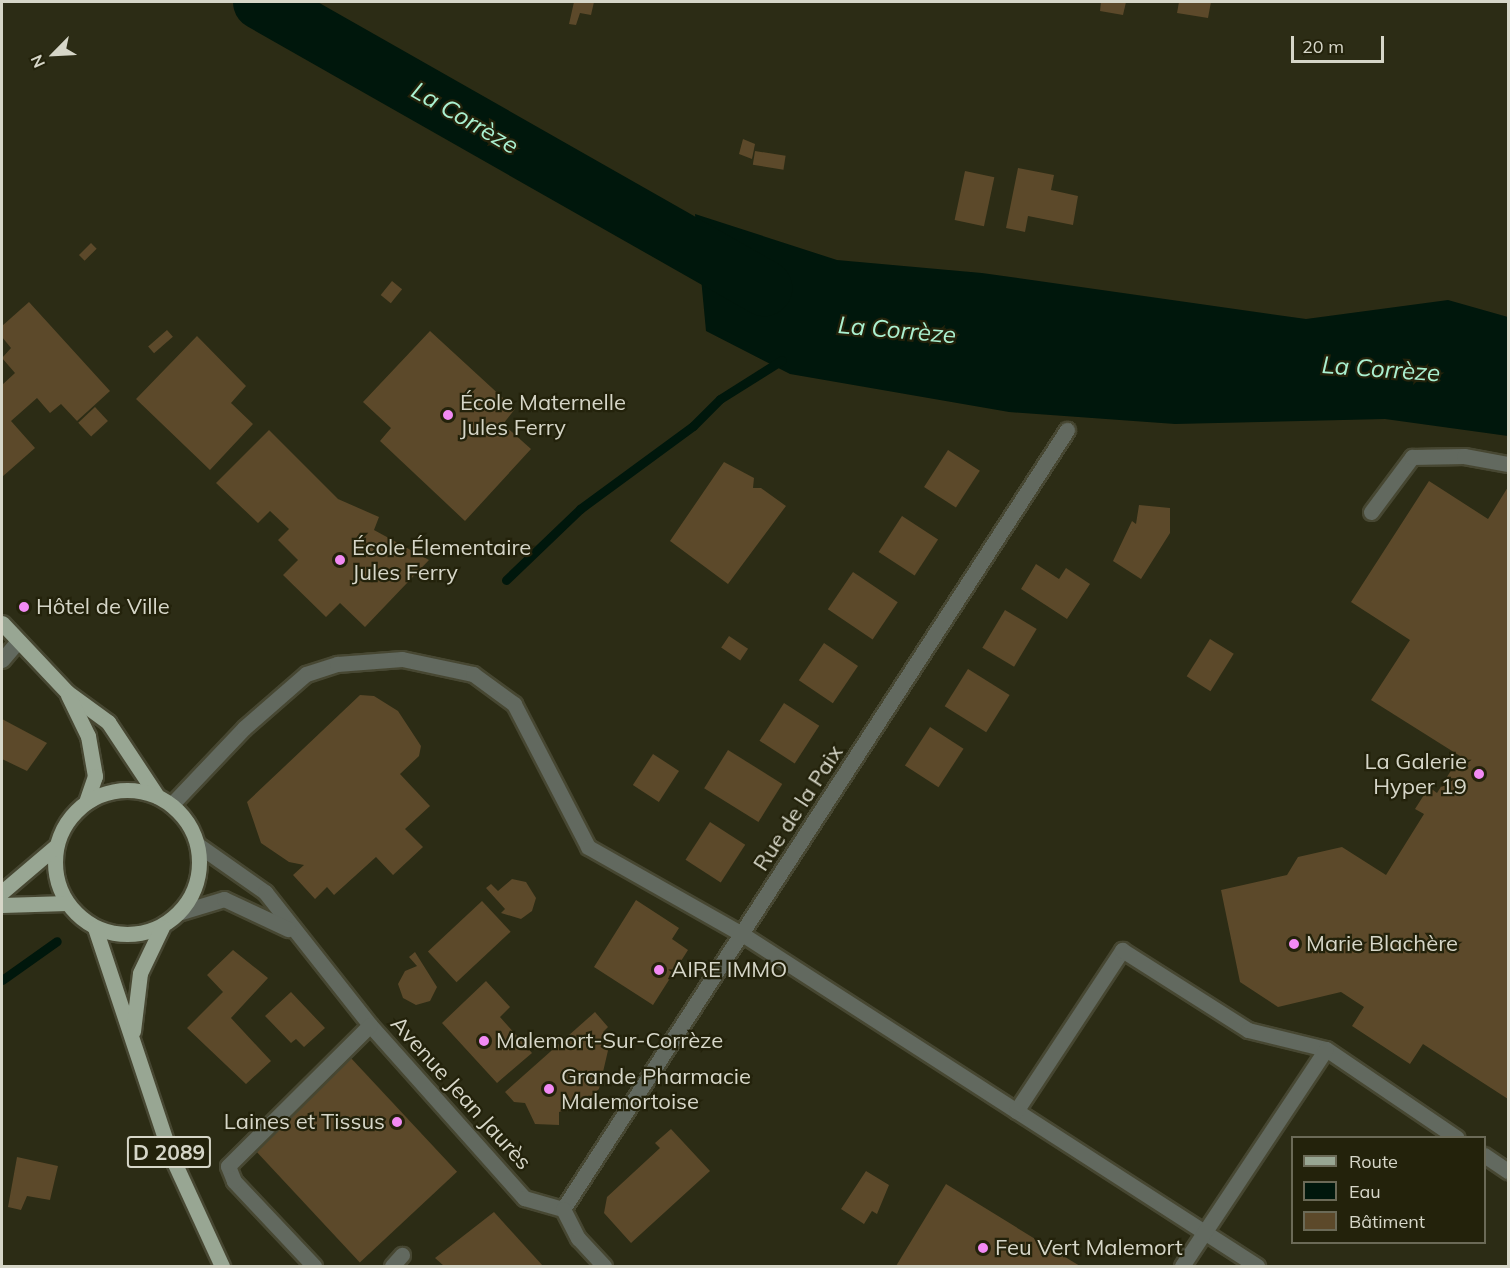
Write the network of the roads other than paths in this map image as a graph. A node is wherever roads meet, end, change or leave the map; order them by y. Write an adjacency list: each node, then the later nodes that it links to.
1 (1067, 430): 20 (street, Rue de la Paix)
2 (1509, 464): 3 (street)
3 (1371, 512)
4 (2, 623): 5 (main road)
5 (18, 641): 6 (street); 7 (main road)
6 (2, 660)
7 (67, 692): 8 (main road); 9 (main road)
8 (157, 796): 9 (main road); 10 (main road)
9 (86, 802): 12 (main road)
10 (171, 805): 11 (main road); 20 (street)
11 (198, 845): 16 (main road); 19 (street, Avenue Jean Jaurès)
12 (56, 846): 13 (main road); 14 (main road)
13 (2, 892)
14 (67, 903): 15 (main road); 18 (main road)
15 (2, 905)
16 (181, 912): 17 (main road); 19 (street, Avenue Jean Jaurès)
17 (162, 927): 18 (main road); 22 (main road, D 2089)
18 (95, 928): 22 (main road, D 2089)
19 (293, 932): 21 (street, Avenue Jean Jaurès)
20 (742, 934): 24 (street); 28 (street, Rue de la Paix)
21 (370, 1025): 28 (street, Avenue Jean Jaurès); 31 (street)
22 (133, 1031): 30 (main road, D 2089)
23 (1326, 1049): 24 (street); 25 (street); 29 (street)
24 (1016, 1111): 29 (street)
25 (1456, 1136)
26 (1486, 1156): 27 (street)
27 (1509, 1171)
28 (563, 1209): 32 (street)
29 (1206, 1234): 33 (street); 34 (street)
30 (222, 1266)
31 (314, 1266)
32 (604, 1266)
33 (1182, 1266)
34 (1257, 1266)

